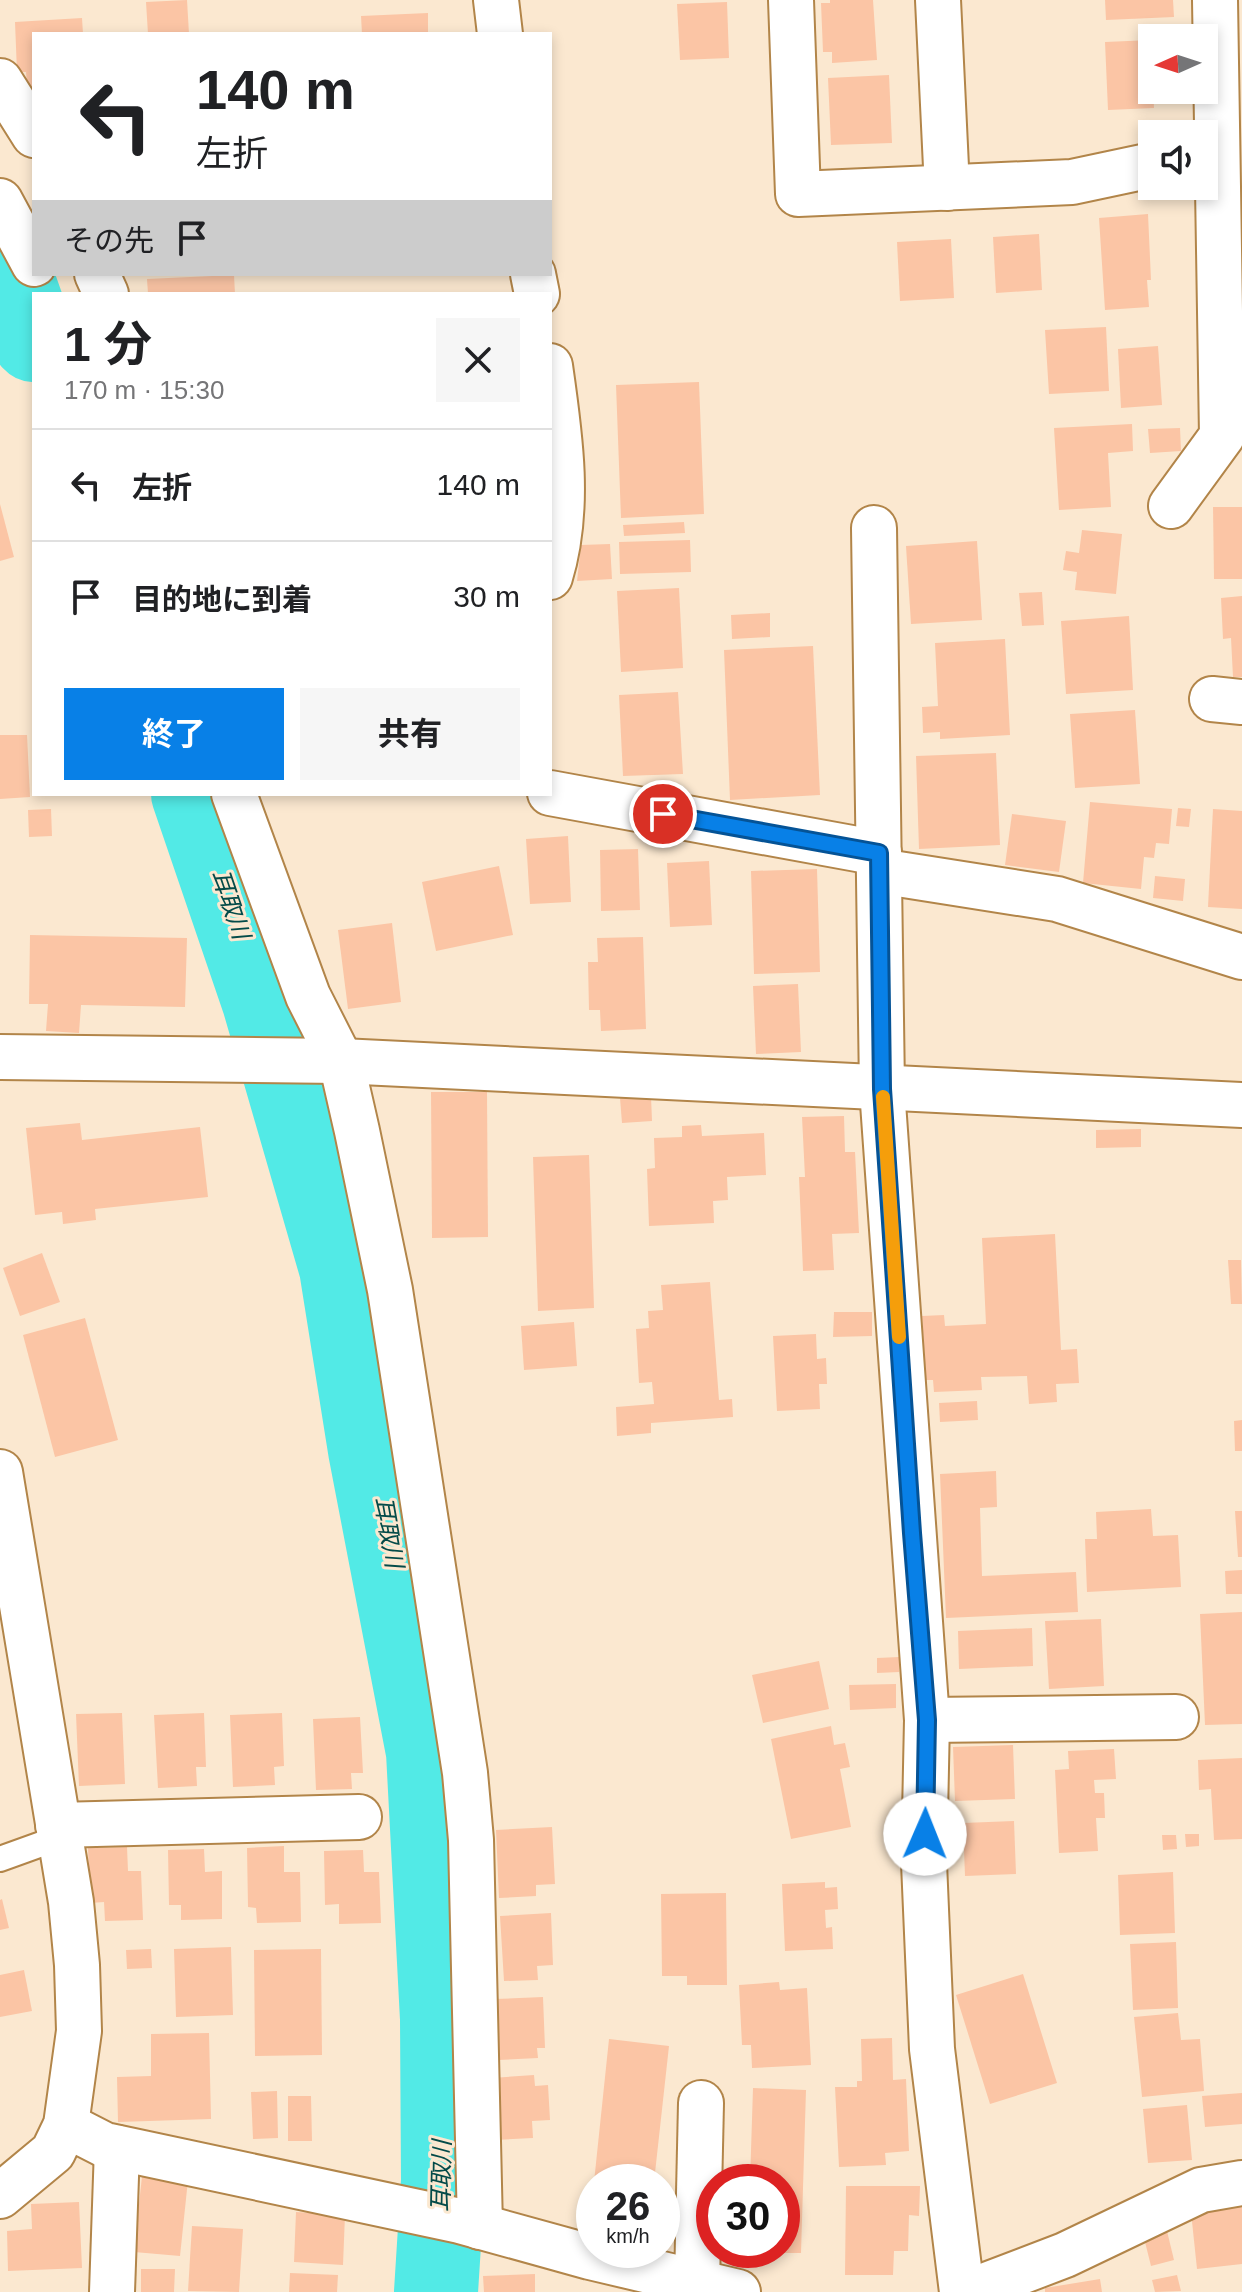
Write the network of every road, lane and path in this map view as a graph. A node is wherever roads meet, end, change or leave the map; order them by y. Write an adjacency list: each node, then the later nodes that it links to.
1 (496, 0): 5 (street)
2 (791, 0): 10 (street)
3 (938, 0): 10 (street)
4 (1215, 0): 7 (street)
5 (500, 32)
6 (0, 81): 8 (street)
7 (1212, 120)
8 (32, 132)
9 (1138, 168): 10 (street)
10 (947, 188)
11 (1213, 200): 15 (street)
12 (0, 201): 13 (street)
13 (32, 260)
14 (552, 381): 17 (street)
15 (1171, 506)
16 (874, 528): 20 (street)
17 (552, 565)
18 (552, 793): 20 (street)
19 (235, 796): 23 (street)
20 (879, 862): 21 (street); 24 (street)
21 (1242, 957)
22 (0, 1057): 23 (street)
23 (336, 1061): 24 (street); 37 (street)
24 (882, 1089): 25 (street); 28 (street)
25 (1242, 1105)
26 (1, 1482): 30 (street)
27 (1176, 1717): 28 (street)
28 (927, 1720): 41 (street)
29 (359, 1817): 30 (street)
30 (60, 1831): 31 (lane); 33 (street)
31 (0, 1859)
32 (701, 2103): 39 (street)
33 (66, 2125): 34 (street); 36 (street)
34 (117, 2148): 37 (street); 40 (street)
35 (1242, 2183): 42 (street)
36 (0, 2196)
37 (470, 2224): 38 (street)
38 (608, 2277): 39 (street)
39 (727, 2290)
40 (112, 2292)
41 (962, 2292)
42 (968, 2292)

